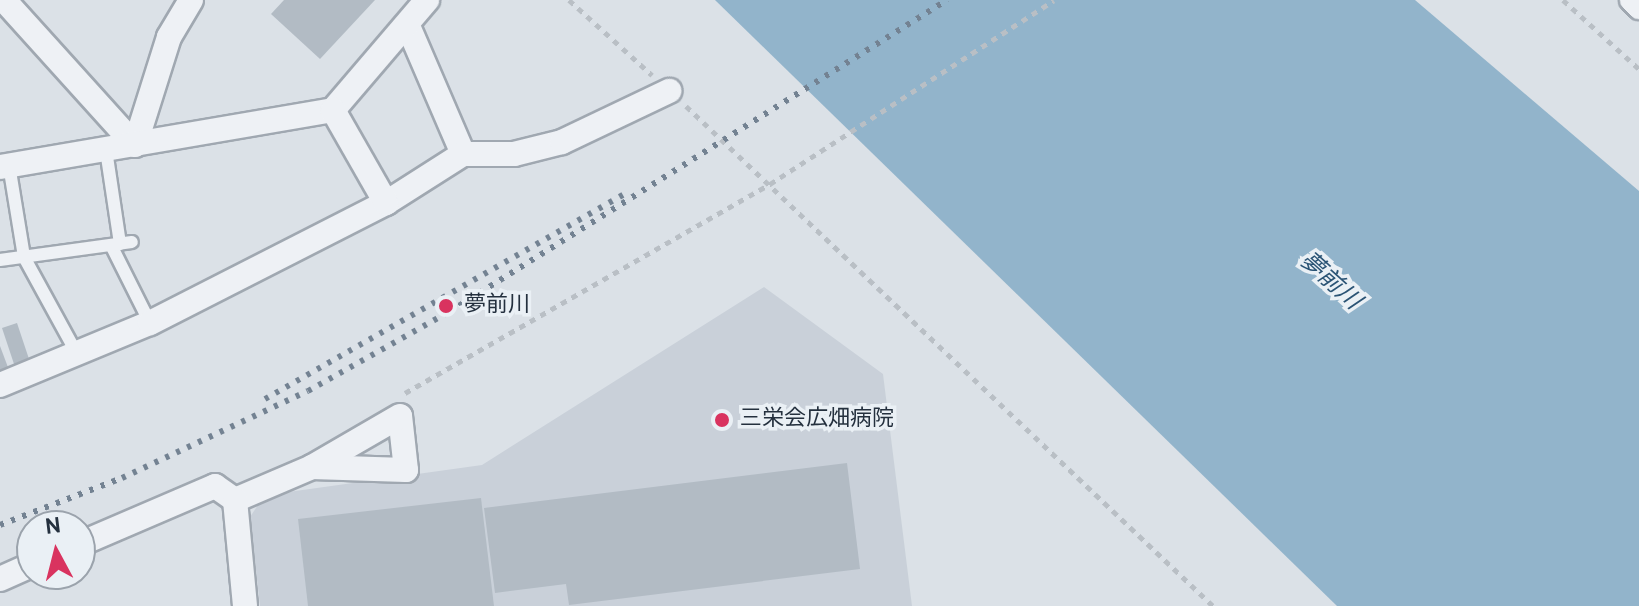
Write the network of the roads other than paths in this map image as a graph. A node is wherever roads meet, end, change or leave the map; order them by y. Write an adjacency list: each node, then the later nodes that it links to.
1 (4, 0): 9 (street)
2 (191, 0): 9 (street)
3 (427, 0): 6 (street)
4 (1632, 0): 5 (street)
5 (1639, 7)
6 (408, 26): 8 (street); 11 (street)
7 (669, 91): 11 (street)
8 (333, 110): 9 (street); 13 (street)
9 (135, 145): 10 (street)
10 (106, 150): 12 (street); 14 (lane)
11 (463, 154): 13 (street)
12 (5, 166): 15 (lane)
13 (386, 203): 17 (street)
14 (121, 244): 15 (lane); 17 (lane)
15 (24, 257): 16 (lane); 18 (lane)
16 (0, 260)
17 (150, 323): 18 (street)
18 (77, 354): 19 (street)
19 (0, 385)
20 (312, 467): 20 (street); 21 (street)
21 (235, 500): 22 (street); 23 (street)
22 (96, 537)
23 (245, 606)

